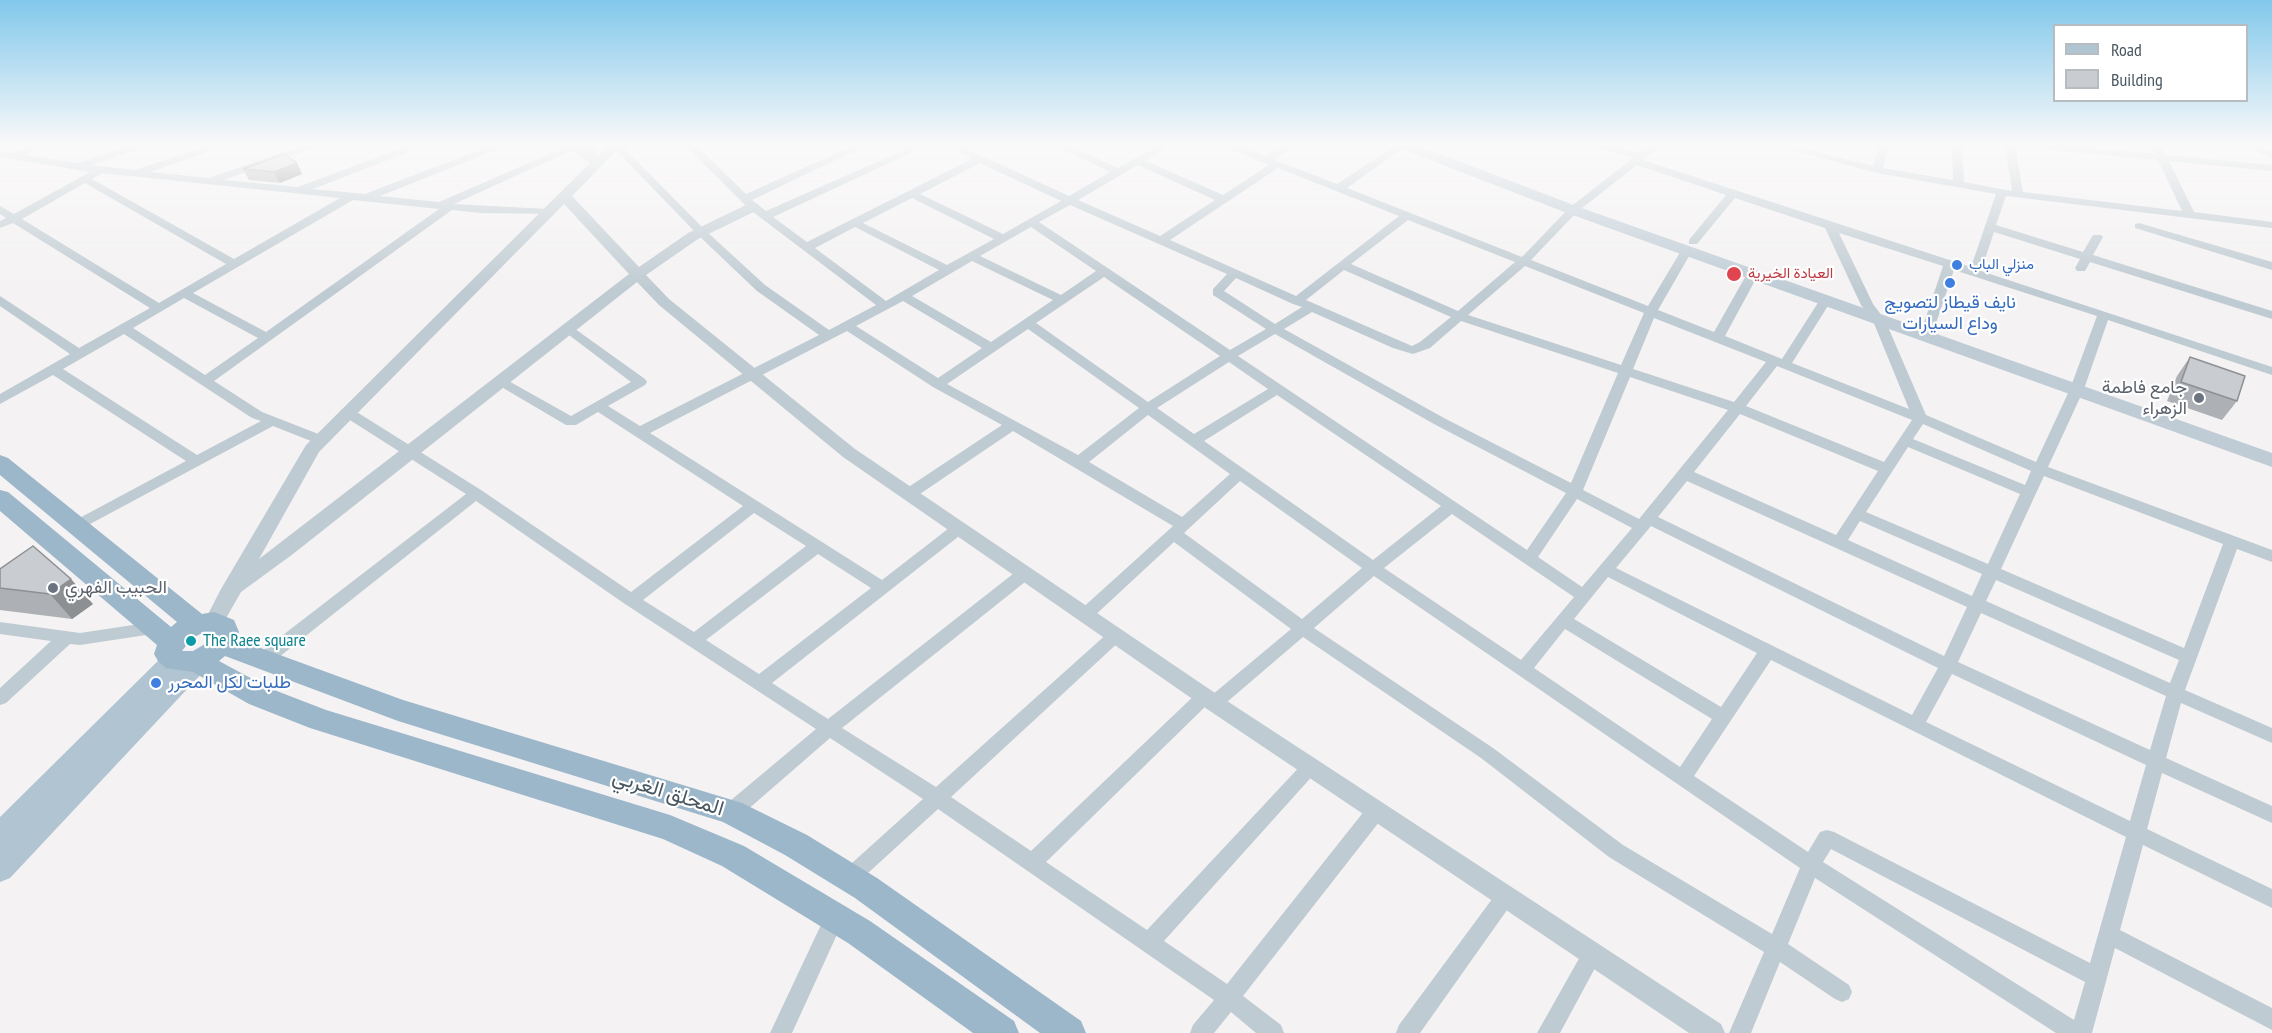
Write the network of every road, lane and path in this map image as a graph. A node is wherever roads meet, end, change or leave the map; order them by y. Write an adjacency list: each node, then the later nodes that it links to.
1 (58, 194): 37 (street)
2 (112, 194): 54 (street)
3 (326, 194): 25 (street)
4 (375, 194): 27 (street)
5 (469, 194): 30 (street)
6 (567, 194): 26 (street)
7 (664, 194): 45 (street)
8 (741, 194): 32 (street)
9 (778, 194): 32 (street)
10 (791, 194): 32 (street)
11 (912, 194): 39 (street); 47 (street)
12 (1056, 194): 28 (street)
13 (1078, 194): 28 (street)
14 (1211, 194): 29 (street)
15 (1231, 194): 29 (street)
16 (1355, 194): 35 (street)
17 (1543, 194): 31 (main road)
18 (1547, 194): 31 (main road)
19 (1594, 194): 31 (street)
20 (1732, 194): 42 (street); 50 (street)
21 (2001, 194): 44 (street)
22 (2014, 194): 24 (street)
23 (2180, 194): 36 (street)
24 (2018, 195): 36 (street)
25 (350, 197): 27 (street); 54 (street)
26 (565, 197): 34 (street); 62 (street)
27 (366, 198): 30 (street)
28 (1068, 200): 38 (street); 48 (street)
29 (1224, 200): 48 (street)
30 (444, 206): 34 (street); 87 (street)
31 (1578, 207): 50 (main road); 52 (street)
32 (754, 208): 45 (street); 49 (street)
33 (0, 210): 37 (street)
34 (549, 212): 105 (street)
35 (1407, 215): 52 (street); 56 (street)
36 (2191, 217): 41 (street)
37 (14, 219): 40 (street); 73 (street)
38 (1030, 222): 47 (street); 59 (street)
39 (855, 223): 49 (street); 58 (street)
40 (0, 225)
41 (2272, 225)
42 (1830, 226): 55 (street); 70 (street)
43 (2139, 226): 57 (street)
44 (1990, 227): 53 (street); 60 (street)
45 (701, 232): 62 (street); 85 (street)
46 (2097, 237): 53 (street)
47 (1002, 238): 51 (street)
48 (1161, 241): 61 (street)
49 (807, 247): 71 (street)
50 (1689, 247): 63 (main road); 70 (main road); 74 (street)
51 (970, 256): 58 (street); 67 (street)
52 (1524, 261): 74 (street); 77 (street)
53 (2083, 262): 76 (street)
54 (234, 264): 64 (street)
55 (1950, 264): 60 (street); 81 (street)
56 (1343, 265): 68 (street); 77 (street)
57 (2272, 266)
58 (947, 270): 65 (street)
59 (1104, 272): 67 (street); 90 (street)
60 (1976, 272): 75 (street)
61 (1234, 273): 68 (street); 84 (street)
62 (638, 274): 83 (street); 95 (street)
63 (1752, 275): 69 (main road); 86 (street)
64 (184, 293): 73 (street); 87 (street)
65 (903, 296): 71 (street); 88 (street)
66 (0, 300): 89 (street)
67 (1062, 300): 79 (street)
68 (1297, 301): 72 (street)
69 (1825, 301): 78 (main road); 91 (street)
70 (1868, 305): 78 (street); 81 (main road)
71 (885, 306): 80 (street)
72 (1312, 307): 77 (street); 84 (street)
73 (159, 308): 82 (street)
74 (1652, 311): 86 (street); 93 (street)
75 (2104, 314): 94 (street); 99 (street)
76 (2272, 315)
77 (1459, 316): 93 (street)
78 (1879, 320): 99 (main road); 106 (street)
79 (1028, 323): 88 (street); 103 (street)
80 (848, 326): 85 (street); 98 (street)
81 (1929, 326): 99 (main road)
82 (124, 328): 89 (street); 96 (street)
83 (567, 329): 97 (street); 102 (street)
84 (1276, 330): 90 (street); 123 (street)
85 (829, 336): 95 (street)
86 (1718, 337): 91 (street)
87 (267, 338): 96 (street)
88 (992, 348): 98 (street)
89 (80, 354): 92 (street)
90 (1229, 356): 100 (street); 103 (street)
91 (1780, 362): 104 (street); 106 (street)
92 (53, 369): 101 (street); 116 (street)
93 (1626, 371): 104 (street); 123 (street)
94 (2272, 371)
95 (753, 375): 109 (street); 126 (street)
96 (206, 381): 107 (street)
97 (500, 381): 102 (street); 114 (street)
98 (938, 384): 108 (street)
99 (2079, 385): 113 (main road); 115 (main road); 120 (street)
100 (1277, 389): 111 (street); 129 (street)
101 (0, 400)
102 (598, 406): 109 (street)
103 (1148, 408): 111 (street); 117 (street)
104 (1737, 408): 119 (street); 122 (street)
105 (347, 412): 110 (street); 114 (street)
106 (1920, 418): 112 (street); 120 (street)
107 (272, 421): 110 (street); 116 (street)
108 (1012, 425): 117 (street); 126 (street)
109 (638, 433): 128 (street)
110 (321, 440): 145 (street)
111 (1194, 441): 121 (street)
112 (1905, 441): 119 (street); 124 (street)
113 (2272, 448)
114 (411, 451): 125 (street); 145 (street)
115 (2272, 460)
116 (197, 462): 132 (street)
117 (1078, 462): 134 (street)
118 (0, 463): 132 (highway, المحلق الغربي)
119 (1887, 469): 130 (street)
120 (2040, 469): 124 (street); 135 (street)
121 (1240, 474): 134 (street); 140 (street)
122 (1685, 474): 131 (street); 136 (street)
123 (1575, 491): 131 (street); 139 (street)
124 (2029, 492): 142 (street)
125 (476, 494): 147 (street); 160 (street)
126 (909, 494): 133 (street)
127 (0, 498): 157 (highway, المحلق الغربي)
128 (753, 506): 137 (street); 147 (street)
129 (1450, 507): 139 (street); 140 (street)
130 (1858, 514): 136 (street); 142 (street)
131 (1644, 522): 141 (street); 161 (street)
132 (77, 526): 153 (highway, المحلق الغربي)
133 (958, 529): 143 (street); 144 (street)
134 (1178, 529): 149 (street); 152 (street)
135 (2232, 541): 138 (street); 159 (street)
136 (1839, 543): 148 (street)
137 (817, 546): 144 (street); 156 (street)
138 (2272, 556)
139 (1529, 558): 146 (street)
140 (1373, 568): 152 (street); 162 (street)
141 (1605, 569): 146 (street); 158 (street)
142 (1991, 571): 148 (street); 159 (street)
143 (1024, 574): 149 (street); 169 (street)
144 (883, 588): 163 (street)
145 (231, 589): 153 (street)
146 (1583, 595): 150 (street)
147 (631, 600): 156 (street)
148 (1975, 604): 161 (street); 164 (street)
149 (1085, 615): 154 (street)
150 (1563, 620): 162 (street); 167 (street)
151 (0, 627): 155 (street)
152 (1303, 629): 166 (street); 189 (street)
153 (211, 630): 157 (highway); 160 (highway, المحلق الغربي)
154 (1115, 636): 166 (street); 174 (street)
155 (67, 637): 157 (street); 165 (street)
156 (694, 641): 163 (street)
157 (174, 648): 179 (main road); 182 (main road); 186 (highway, المحلق الغربي)
158 (1768, 650): 167 (street); 168 (street)
159 (2190, 658): 164 (street)
160 (263, 660): 176 (highway, المحلق الغربي)
161 (1948, 665): 168 (street); 171 (street)
162 (1523, 669): 173 (street)
163 (760, 683): 169 (street)
164 (2175, 693): 170 (street); 171 (street)
165 (0, 698)
166 (1209, 700): 172 (street); 180 (street)
167 (1723, 717): 173 (street)
168 (1916, 725): 178 (street)
169 (828, 729): 174 (street); 176 (street)
170 (2272, 736)
171 (2156, 760): 177 (street); 178 (street)
172 (1310, 767): 175 (street); 188 (street)
173 (1683, 778): 181 (street)
174 (937, 798): 180 (street); 183 (street)
175 (1376, 811): 184 (street); 193 (street)
176 (731, 812): 183 (highway, المحلق الغربي)
177 (2272, 815)
178 (2136, 832): 185 (street); 187 (street)
179 (0, 836)
180 (1032, 863): 188 (street)
181 (1812, 865): 189 (street); 191 (street); 204 (street)
182 (0, 869)
183 (849, 878): 197 (highway, المحلق الغربي)
184 (1505, 897): 190 (street); 200 (street)
185 (2272, 899)
186 (835, 917): 195 (highway, المحلق الغربي); 196 (street)
187 (2108, 934): 191 (street); 194 (street)
188 (1149, 943): 193 (street)
189 (1776, 948): 192 (street); 203 (street)
190 (1592, 955): 201 (street); 202 (street)
191 (2096, 977): 205 (street)
192 (1842, 992)
193 (1228, 997): 198 (street); 199 (street)
194 (2272, 1019)
195 (998, 1032)
196 (781, 1033)
197 (1069, 1033)
198 (1201, 1033)
199 (1273, 1033)
200 (1407, 1033)
201 (1548, 1033)
202 (1712, 1033)
203 (1740, 1033)
204 (2075, 1033)
205 (2081, 1033)

